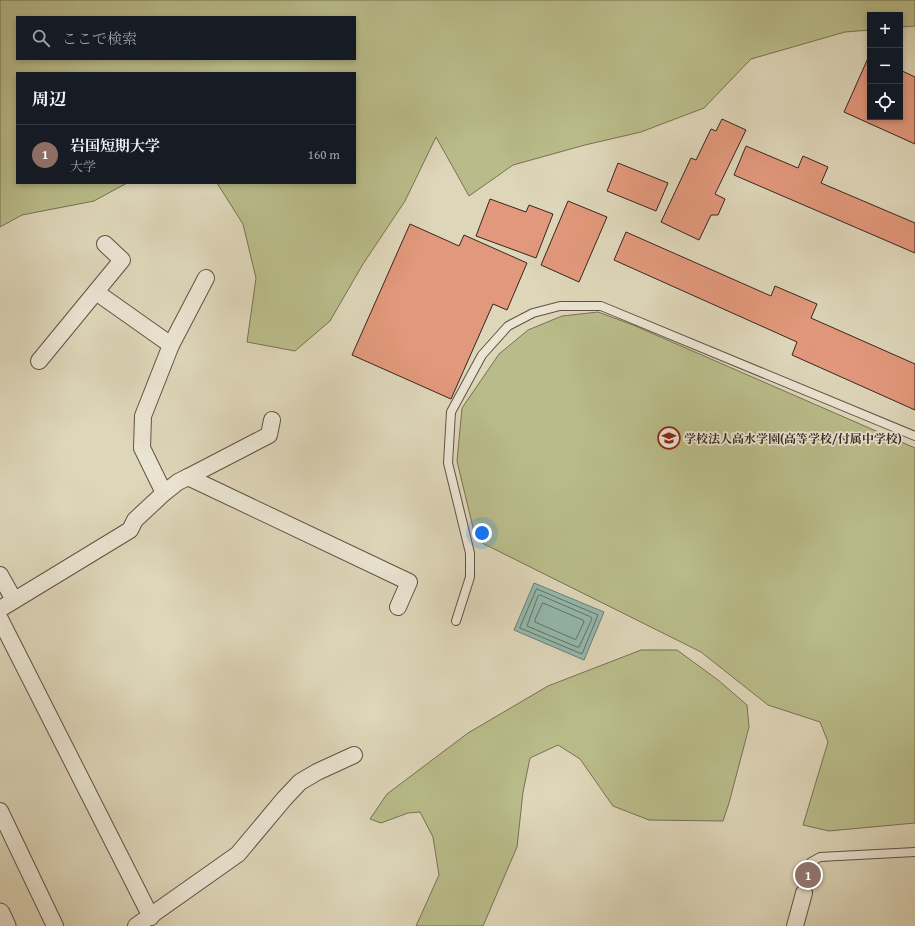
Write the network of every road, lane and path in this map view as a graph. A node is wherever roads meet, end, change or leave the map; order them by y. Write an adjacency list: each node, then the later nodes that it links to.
1 (105, 244): 3 (street)
2 (206, 278): 4 (street)
3 (96, 292): 4 (street); 5 (street)
4 (170, 345): 9 (street)
5 (39, 360)
6 (272, 420): 8 (street)
7 (915, 436): 15 (lane)
8 (188, 477): 9 (street); 12 (street)
9 (164, 493): 11 (street)
10 (0, 575): 11 (street)
11 (14, 600): 13 (street)
12 (398, 607)
13 (0, 609)
14 (0, 619): 21 (street)
15 (456, 621)
16 (354, 755): 21 (street)
17 (0, 810): 23 (street)
18 (915, 852): 19 (lane)
19 (804, 893): 25 (street)
20 (0, 913): 22 (street)
21 (151, 917): 24 (street)
22 (6, 926)
23 (55, 926)
24 (136, 926)
25 (795, 926)

